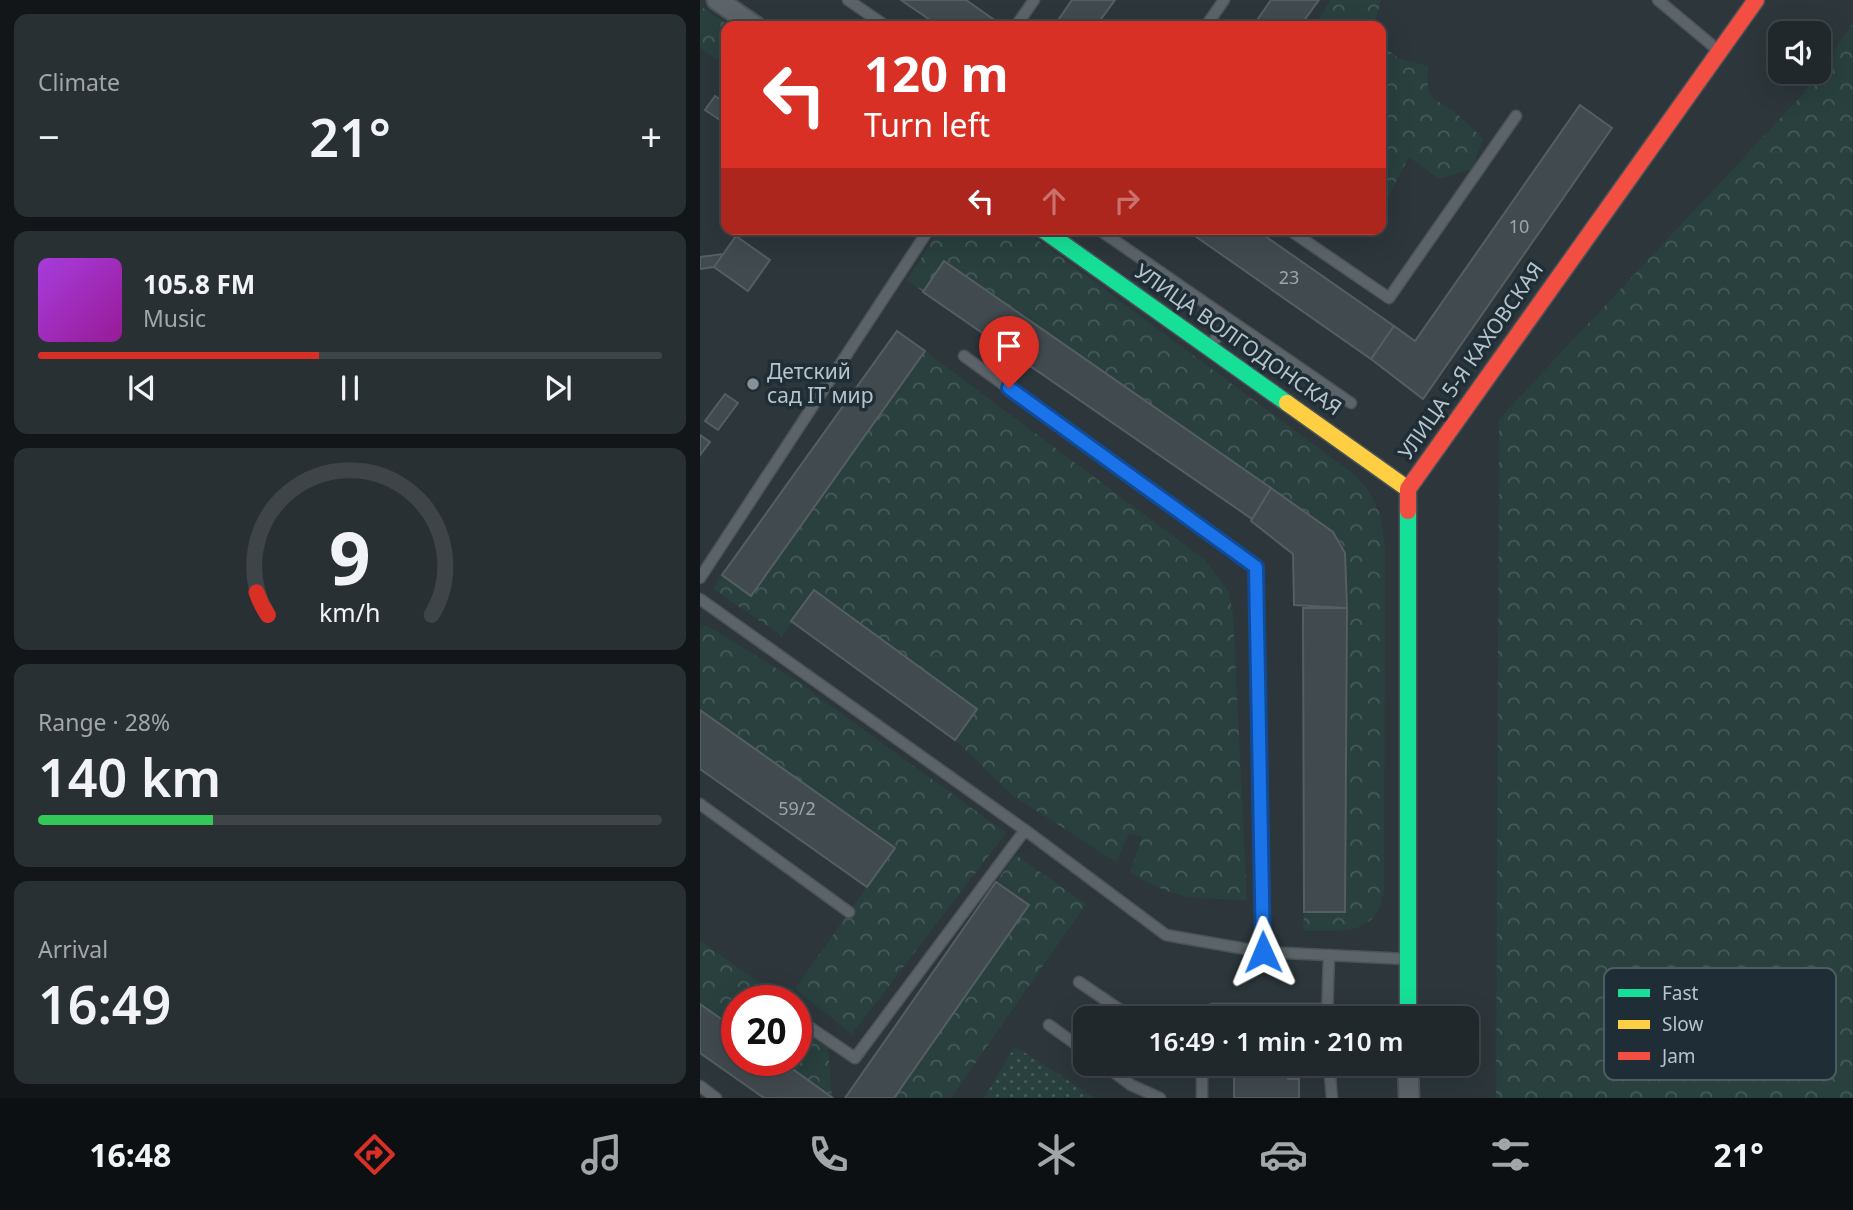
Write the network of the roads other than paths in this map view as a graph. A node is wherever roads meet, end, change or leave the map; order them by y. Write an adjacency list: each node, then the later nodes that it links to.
1 (717, 0): 7 (street)
2 (848, 0): 8 (lane)
3 (1034, 0): 9 (lane)
4 (1224, 0): 10 (lane)
5 (1658, 0): 11 (lane)
6 (1756, 0): 11 (street, УЛИЦА 5-Я КАХОВСКАЯ)
7 (748, 21)
8 (879, 21)
9 (1019, 21)
10 (1209, 21)
11 (1720, 51): 21 (street, УЛИЦА 5-Я КАХОВСКАЯ)
12 (1516, 116): 16 (lane)
13 (925, 235): 22 (lane)
14 (1054, 235): 18 (street, УЛИЦА ВОЛГОДОНСКАЯ)
15 (1107, 235): 17 (lane)
16 (1297, 235)
17 (1230, 320): 18 (lane); 20 (lane)
18 (1209, 347): 21 (street, УЛИЦА ВОЛГОДОНСКАЯ)
19 (964, 356): 27 (lane)
20 (1351, 403)
21 (1408, 489): 29 (street, УЛИЦА 5-Я КАХОВСКАЯ)
22 (700, 578)
23 (700, 599): 25 (lane)
24 (700, 804): 26 (lane)
25 (1024, 830): 27 (lane); 35 (lane)
26 (849, 912)
27 (1263, 952): 28 (lane)
28 (1329, 955): 29 (lane); 32 (lane)
29 (1407, 959): 33 (street, УЛИЦА 5-Я КАХОВСКАЯ)
30 (1079, 982): 31 (lane)
31 (1114, 1006)
32 (1327, 1006)
33 (1408, 1006)
34 (1049, 1024): 36 (lane)
35 (812, 1029)
36 (1073, 1042)
37 (1119, 1076): 43 (lane)
38 (1202, 1076): 44 (lane)
39 (1330, 1076): 45 (lane)
40 (1408, 1076): 46 (street)
41 (700, 1086): 42 (lane)
42 (716, 1098)
43 (1160, 1098)
44 (1202, 1098)
45 (1332, 1098)
46 (1409, 1098)

